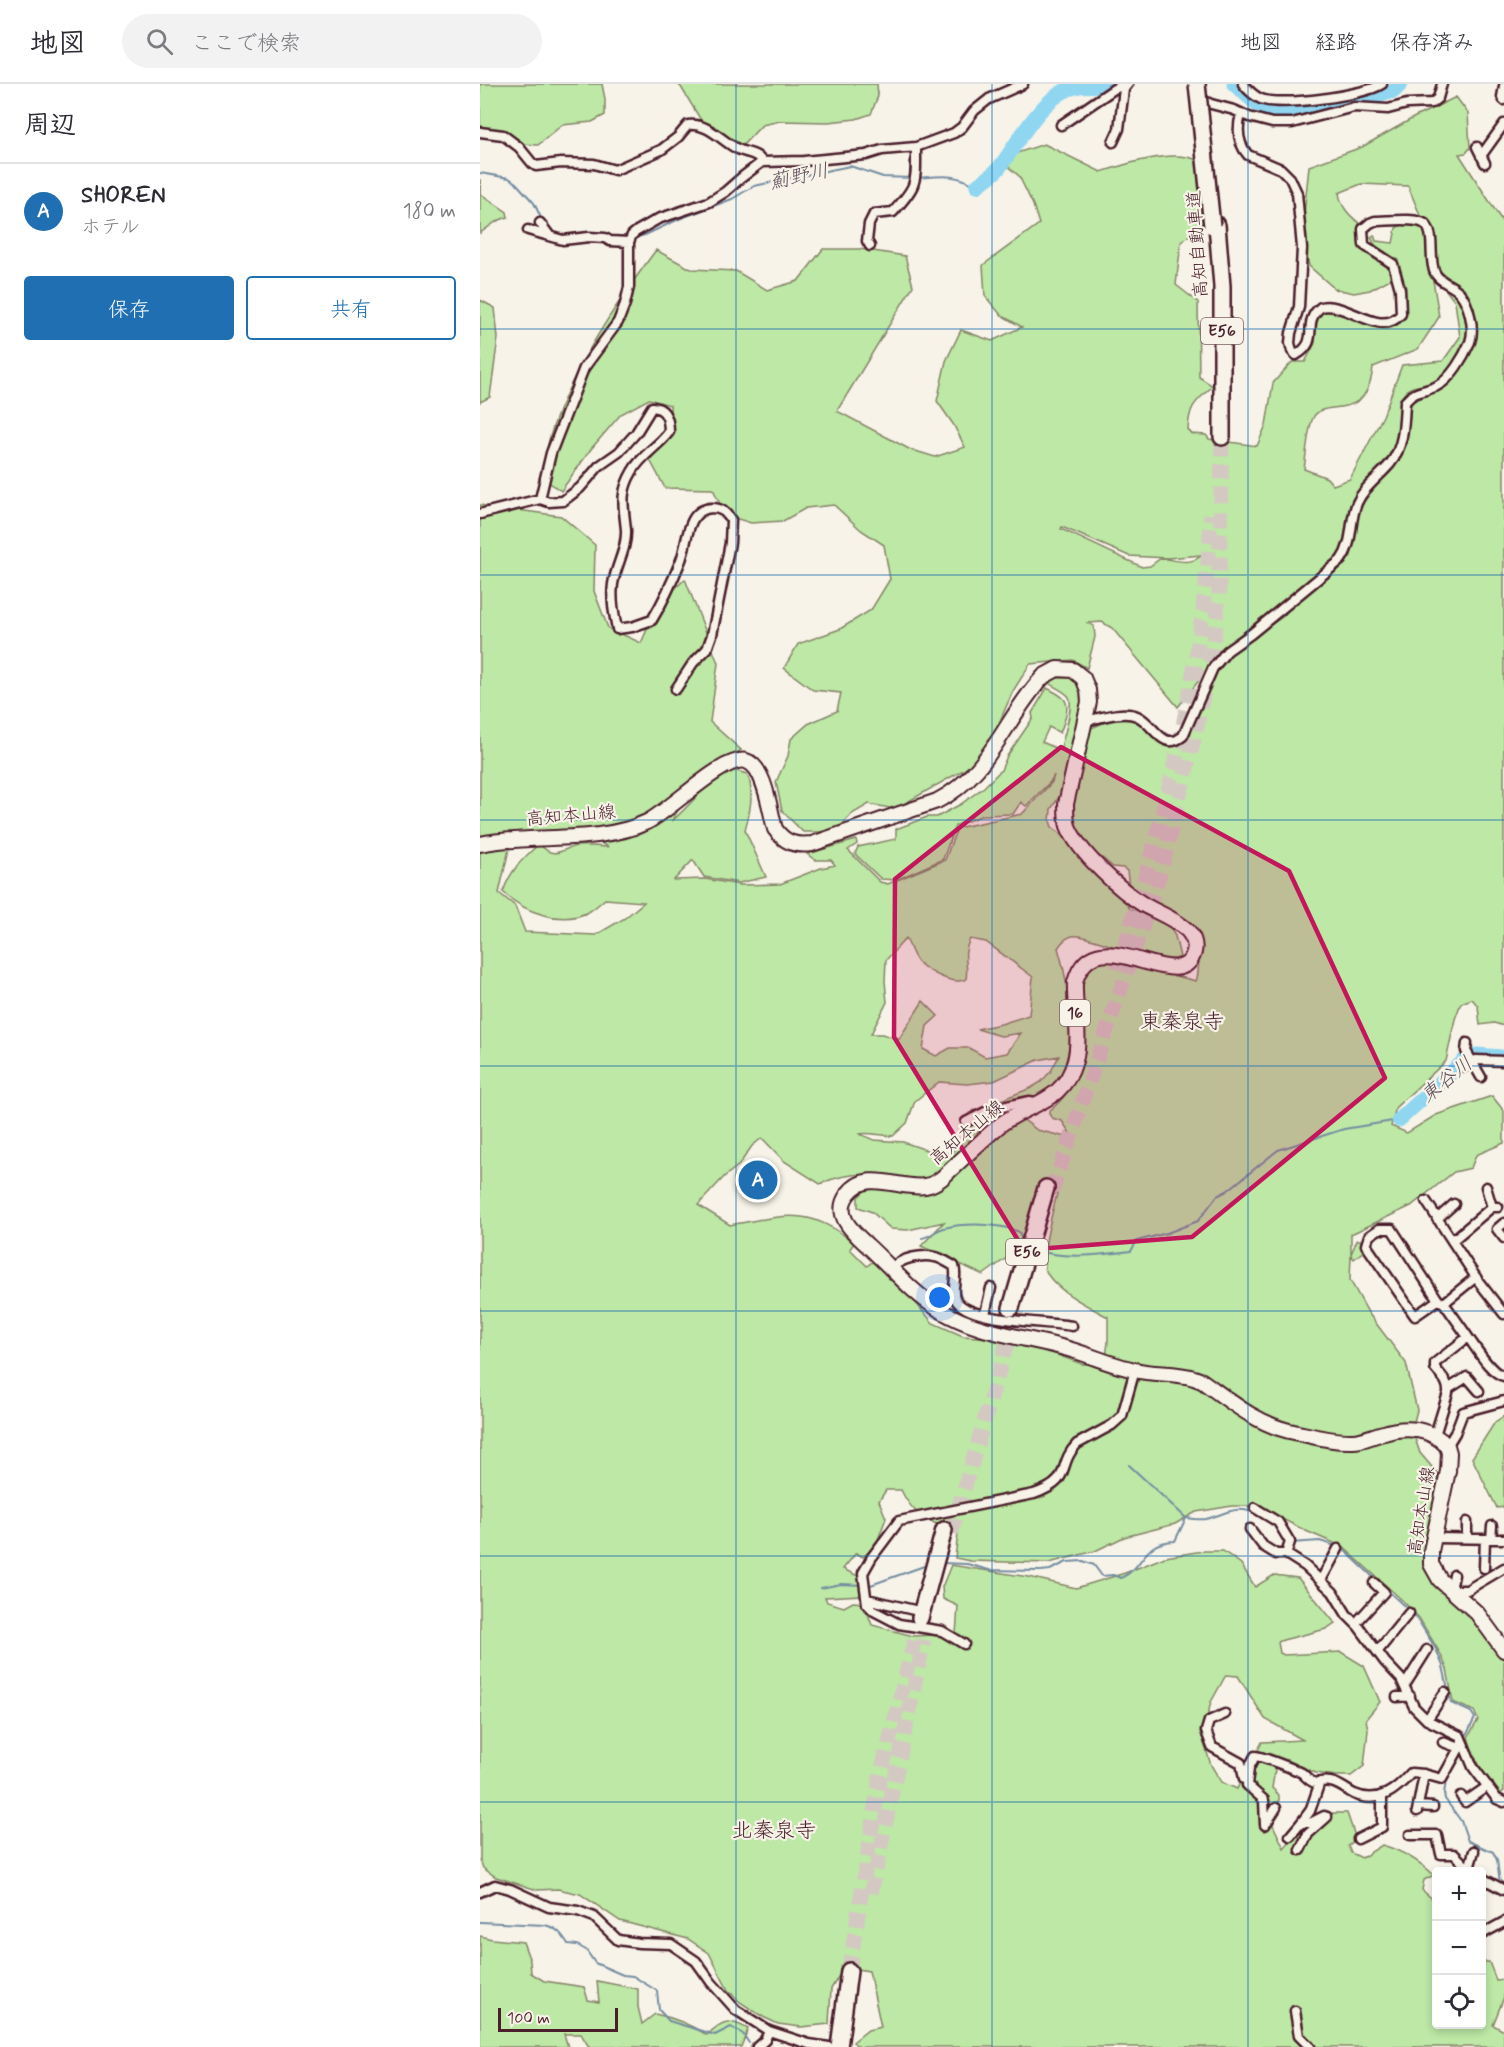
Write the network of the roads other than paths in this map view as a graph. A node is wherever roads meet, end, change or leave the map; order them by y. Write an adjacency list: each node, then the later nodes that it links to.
1 (1023, 84): 15 (street)
2 (1127, 84): 12 (street); 14 (street)
3 (1196, 84): 10 (street); 19 (highway, 高知自動車道 / E56, bridge)
4 (1202, 84): 19 (highway, 高知自動車道 / E56)
5 (1243, 84): 6 (street)
6 (1382, 84)
7 (1442, 84): 10 (street)
8 (1504, 86): 9 (street)
9 (1504, 100)
10 (1241, 114): 28 (street)
11 (1504, 124): 16 (street)
12 (1061, 125)
13 (480, 132): 17 (street)
14 (1113, 142)
15 (916, 147): 17 (street); 23 (street)
16 (1481, 155)
17 (762, 162): 22 (street)
18 (540, 223): 21 (street)
19 (1214, 225): 24 (highway, 高知自動車道 / E56)
20 (528, 230): 21 (street)
21 (549, 235): 22 (street)
22 (630, 238): 25 (street)
23 (870, 246)
24 (1219, 437)
25 (540, 499): 26 (street); 27 (street)
26 (480, 514)
27 (676, 689)
28 (1086, 721): 29 (main road, 高知本山線 / 16); 34 (main road, 高知本山線 / 16)
29 (480, 844)
30 (1467, 1043): 31 (street)
31 (1468, 1061): 32 (street); 33 (street)
32 (1504, 1061)
33 (1481, 1077)
34 (1041, 1103): 35 (street); 44 (main road, 高知本山線 / 16)
35 (966, 1122)
36 (1485, 1188): 43 (street)
37 (1047, 1196): 48 (highway, E56)
38 (1426, 1201): 40 (street)
39 (1454, 1204): 40 (street)
40 (1437, 1219): 43 (street)
41 (1504, 1222): 42 (street)
42 (1504, 1238)
43 (1452, 1240): 45 (street)
44 (892, 1268): 49 (street); 53 (main road, 高知本山線 / 16)
45 (1476, 1277): 47 (street); 50 (street)
46 (991, 1288): 49 (street)
47 (1441, 1302): 47 (street); 52 (street)
48 (1015, 1306)
49 (985, 1314): 51 (street)
50 (1504, 1314)
51 (1072, 1326)
52 (1468, 1337): 54 (street); 55 (street)
53 (1135, 1370): 58 (main road, 高知本山線 / 16); 77 (street)
54 (1504, 1376)
55 (1448, 1389): 56 (street); 58 (street)
56 (1479, 1391)
57 (1504, 1401): 59 (street)
58 (1435, 1435): 59 (main road, 高知本山線)
59 (1447, 1446): 65 (main road, 高知本山線)
60 (1255, 1508): 69 (street)
61 (1467, 1522): 66 (street)
62 (1491, 1526): 67 (street)
63 (1250, 1529): 69 (street)
64 (947, 1532): 79 (highway)
65 (1434, 1538): 66 (street); 76 (main road, 高知本山線)
66 (1467, 1538): 67 (street)
67 (1488, 1539): 68 (street); 71 (street)
68 (1504, 1539)
69 (1289, 1547): 74 (street)
70 (1338, 1549): 74 (street)
71 (1484, 1568)
72 (1504, 1568): 76 (street)
73 (1454, 1575): 76 (street)
74 (1321, 1580): 80 (street)
75 (1374, 1583): 80 (street)
76 (1450, 1590): 81 (main road, 高知本山線)
77 (867, 1596): 79 (street); 82 (street)
78 (1408, 1613): 83 (street)
79 (921, 1616)
80 (1356, 1623): 83 (street)
81 (1500, 1636): 85 (main road, 高知本山線)
82 (964, 1644)
83 (1378, 1650): 86 (street)
84 (1427, 1650): 86 (street)
85 (1504, 1650)
86 (1405, 1685): 88 (street)
87 (1445, 1692): 91 (street)
88 (1410, 1696): 89 (street); 91 (street)
89 (1397, 1697)
90 (1225, 1714): 96 (street)
91 (1428, 1720): 93 (street)
92 (1443, 1742): 93 (street)
93 (1461, 1745): 94 (street); 97 (street)
94 (1424, 1774): 98 (street); 101 (street)
95 (1318, 1784): 96 (street); 98 (street); 103 (street)
96 (1247, 1785): 102 (street)
97 (1488, 1786): 99 (street); 100 (street)
98 (1382, 1796): 106 (street)
99 (1461, 1796)
100 (1504, 1802)
101 (1433, 1807)
102 (1276, 1808)
103 (1301, 1823): 105 (street); 107 (street)
104 (1410, 1835): 109 (street)
105 (1290, 1836)
106 (1358, 1839)
107 (1300, 1850)
108 (1474, 1851): 110 (street)
109 (1468, 1867)
110 (1471, 1867)
111 (1486, 1880): 112 (street)
112 (1504, 1890)
113 (480, 1892): 118 (street)
114 (1504, 1922): 115 (street)
115 (1486, 1932)
116 (852, 1972): 119 (highway)
117 (1295, 2011): 121 (street)
118 (769, 2031): 119 (street); 120 (street)
119 (840, 2045)
120 (757, 2047)
121 (1310, 2047)

